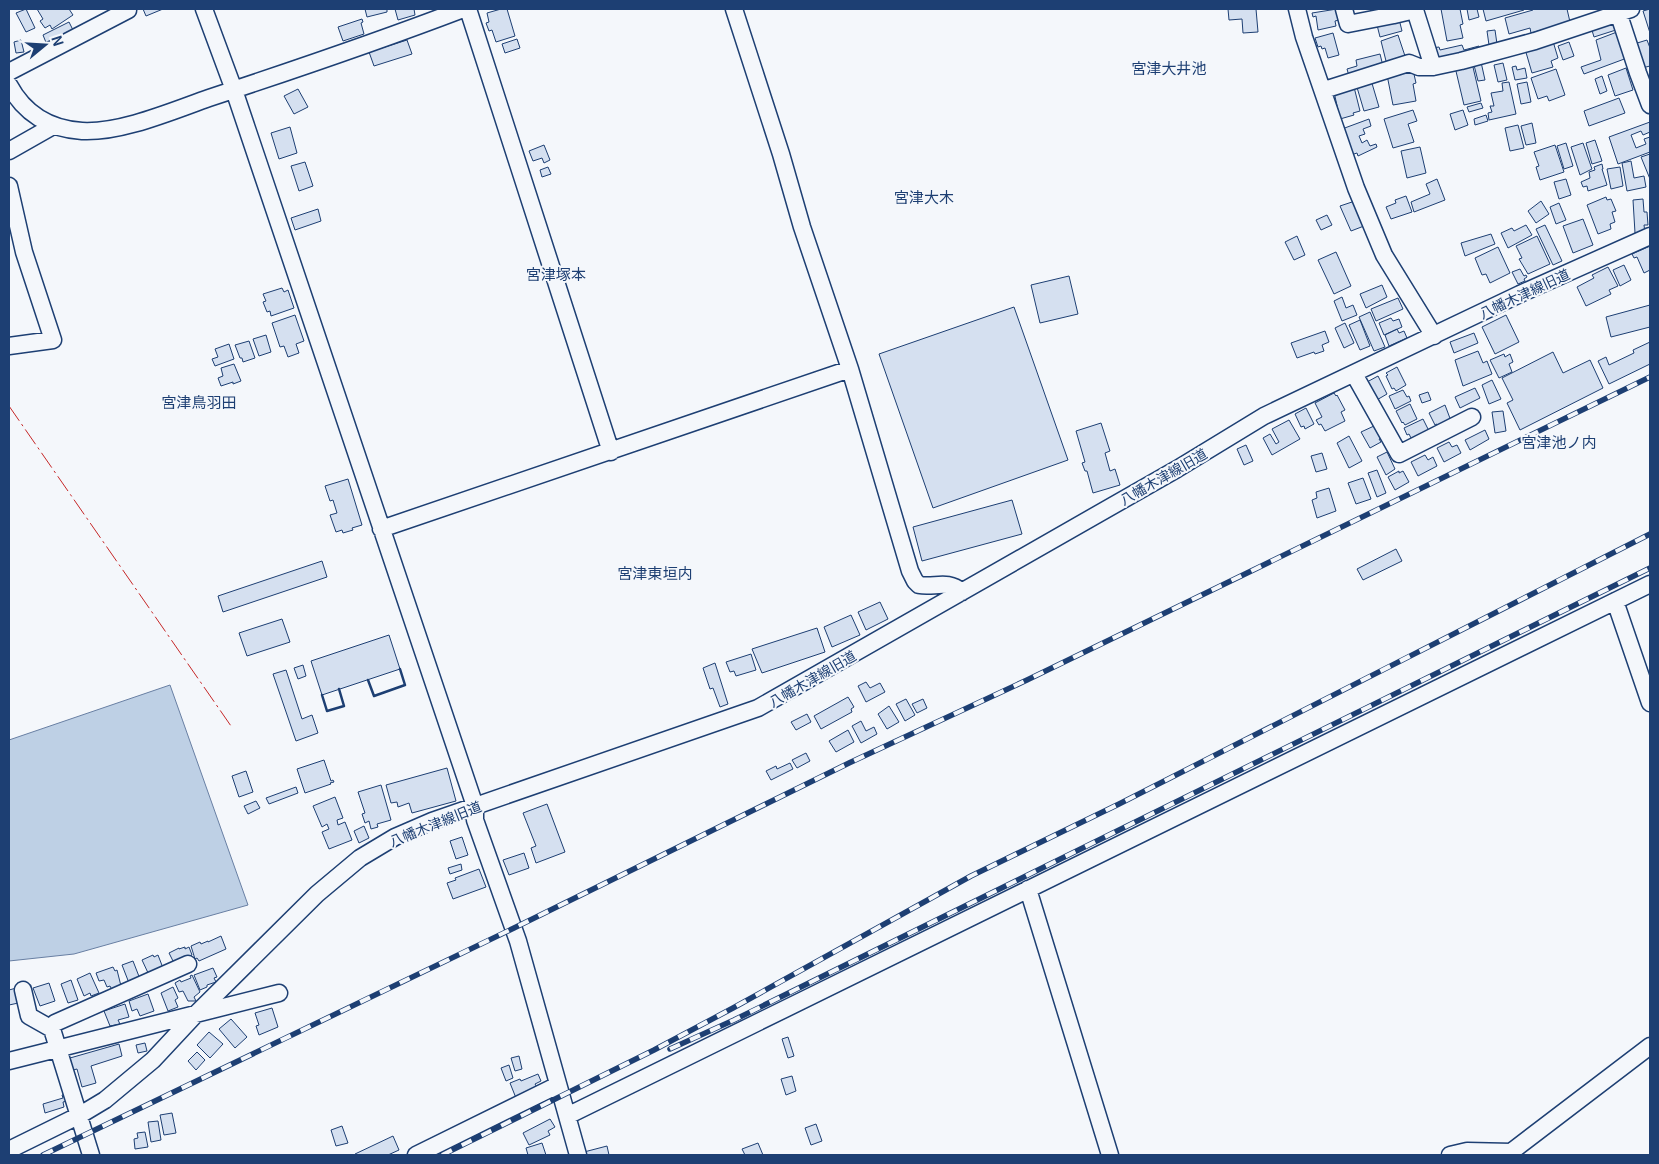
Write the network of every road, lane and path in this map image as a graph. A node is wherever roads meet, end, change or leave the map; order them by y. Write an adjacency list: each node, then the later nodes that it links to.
1 (128, 9): 11 (street)
2 (204, 9): 13 (street)
3 (463, 9): 13 (street)
4 (468, 9): 25 (street)
5 (734, 9): 22 (street)
6 (1297, 9): 14 (street)
7 (1344, 9): 9 (street)
8 (1622, 10): 10 (street); 15 (street)
9 (1394, 12): 10 (street)
10 (1433, 67): 14 (street)
11 (9, 72)
12 (9, 85): 16 (street)
13 (234, 90): 16 (street); 26 (street)
14 (1324, 90): 20 (street)
15 (1650, 105)
16 (53, 126): 17 (street)
17 (9, 151)
18 (9, 186): 21 (street)
19 (1650, 236): 20 (street, 八幡木津線旧道)
20 (1434, 336): 23 (street, 八幡木津線旧道)
21 (9, 346)
22 (850, 369): 25 (street); 28 (street)
23 (1354, 374): 24 (street); 28 (street, 八幡木津線旧道)
24 (1472, 417)
25 (611, 452): 26 (street)
26 (381, 529): 31 (street)
27 (1650, 584): 29 (street)
28 (962, 592): 31 (street, 八幡木津線旧道)
29 (1615, 601): 30 (street); 32 (street)
30 (1650, 703)
31 (475, 806): 36 (street, 八幡木津線旧道); 41 (street)
32 (1028, 889): 43 (street); 49 (street)
33 (188, 964): 37 (street)
34 (23, 990): 37 (street)
35 (279, 993): 36 (street)
36 (195, 1015): 39 (street); 42 (street, 八幡木津線旧道)
37 (52, 1029): 39 (street)
38 (1650, 1046): 45 (street)
39 (58, 1049): 40 (street); 42 (street)
40 (9, 1061)
41 (558, 1085): 43 (street); 47 (street)
42 (80, 1115): 44 (street, 八幡木津線旧道); 46 (street)
43 (567, 1116): 48 (street)
44 (9, 1150)
45 (1509, 1154): 50 (street)
46 (91, 1155)
47 (416, 1155)
48 (578, 1155)
49 (1110, 1155)
50 (1450, 1155)

